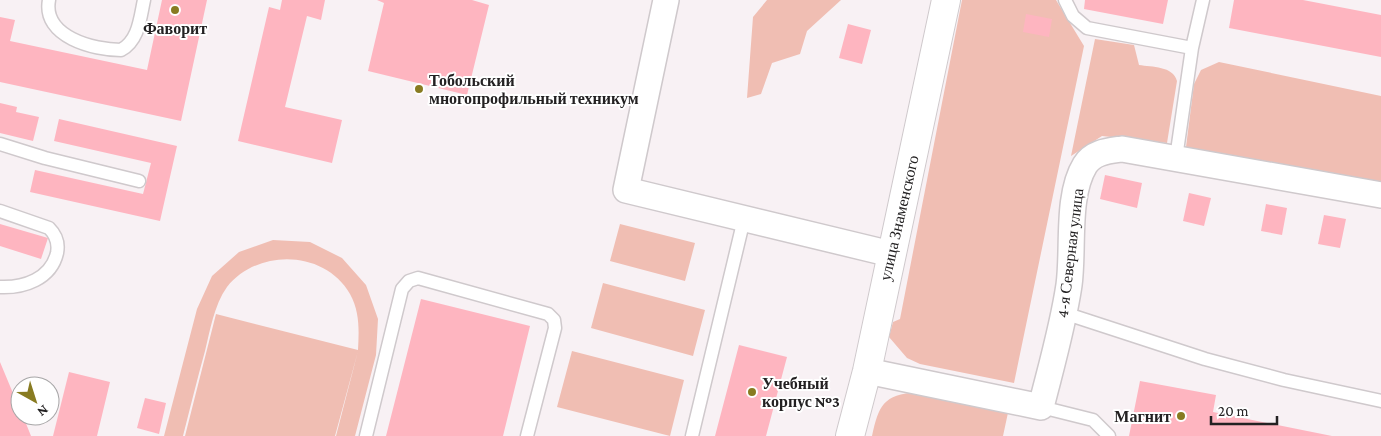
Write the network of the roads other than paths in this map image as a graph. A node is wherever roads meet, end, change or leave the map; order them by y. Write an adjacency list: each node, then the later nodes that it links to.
1 (49, 0): 2 (lane)
2 (144, 0)
3 (666, 0): 13 (street)
4 (946, 0): 14 (main road, улица Знаменского)
5 (1065, 0): 7 (lane)
6 (1204, 0): 7 (lane)
7 (1192, 48): 9 (lane)
8 (0, 144): 10 (lane)
9 (1176, 158): 11 (street, 4-я Северная улица); 16 (street, 4-я Северная улица)
10 (139, 181)
11 (1381, 195)
12 (0, 211): 15 (lane)
13 (744, 219): 14 (street); 22 (lane)
14 (891, 254): 17 (main road, улица Знаменского)
15 (0, 287)
16 (1064, 313): 18 (lane); 19 (street, 4-я Северная улица)
17 (867, 372): 19 (street); 23 (main road, улица Знаменского)
18 (1381, 401)
19 (1041, 407): 24 (lane)
20 (366, 436): 21 (lane)
21 (527, 436)
22 (692, 436)
23 (850, 436)
24 (1109, 436)

